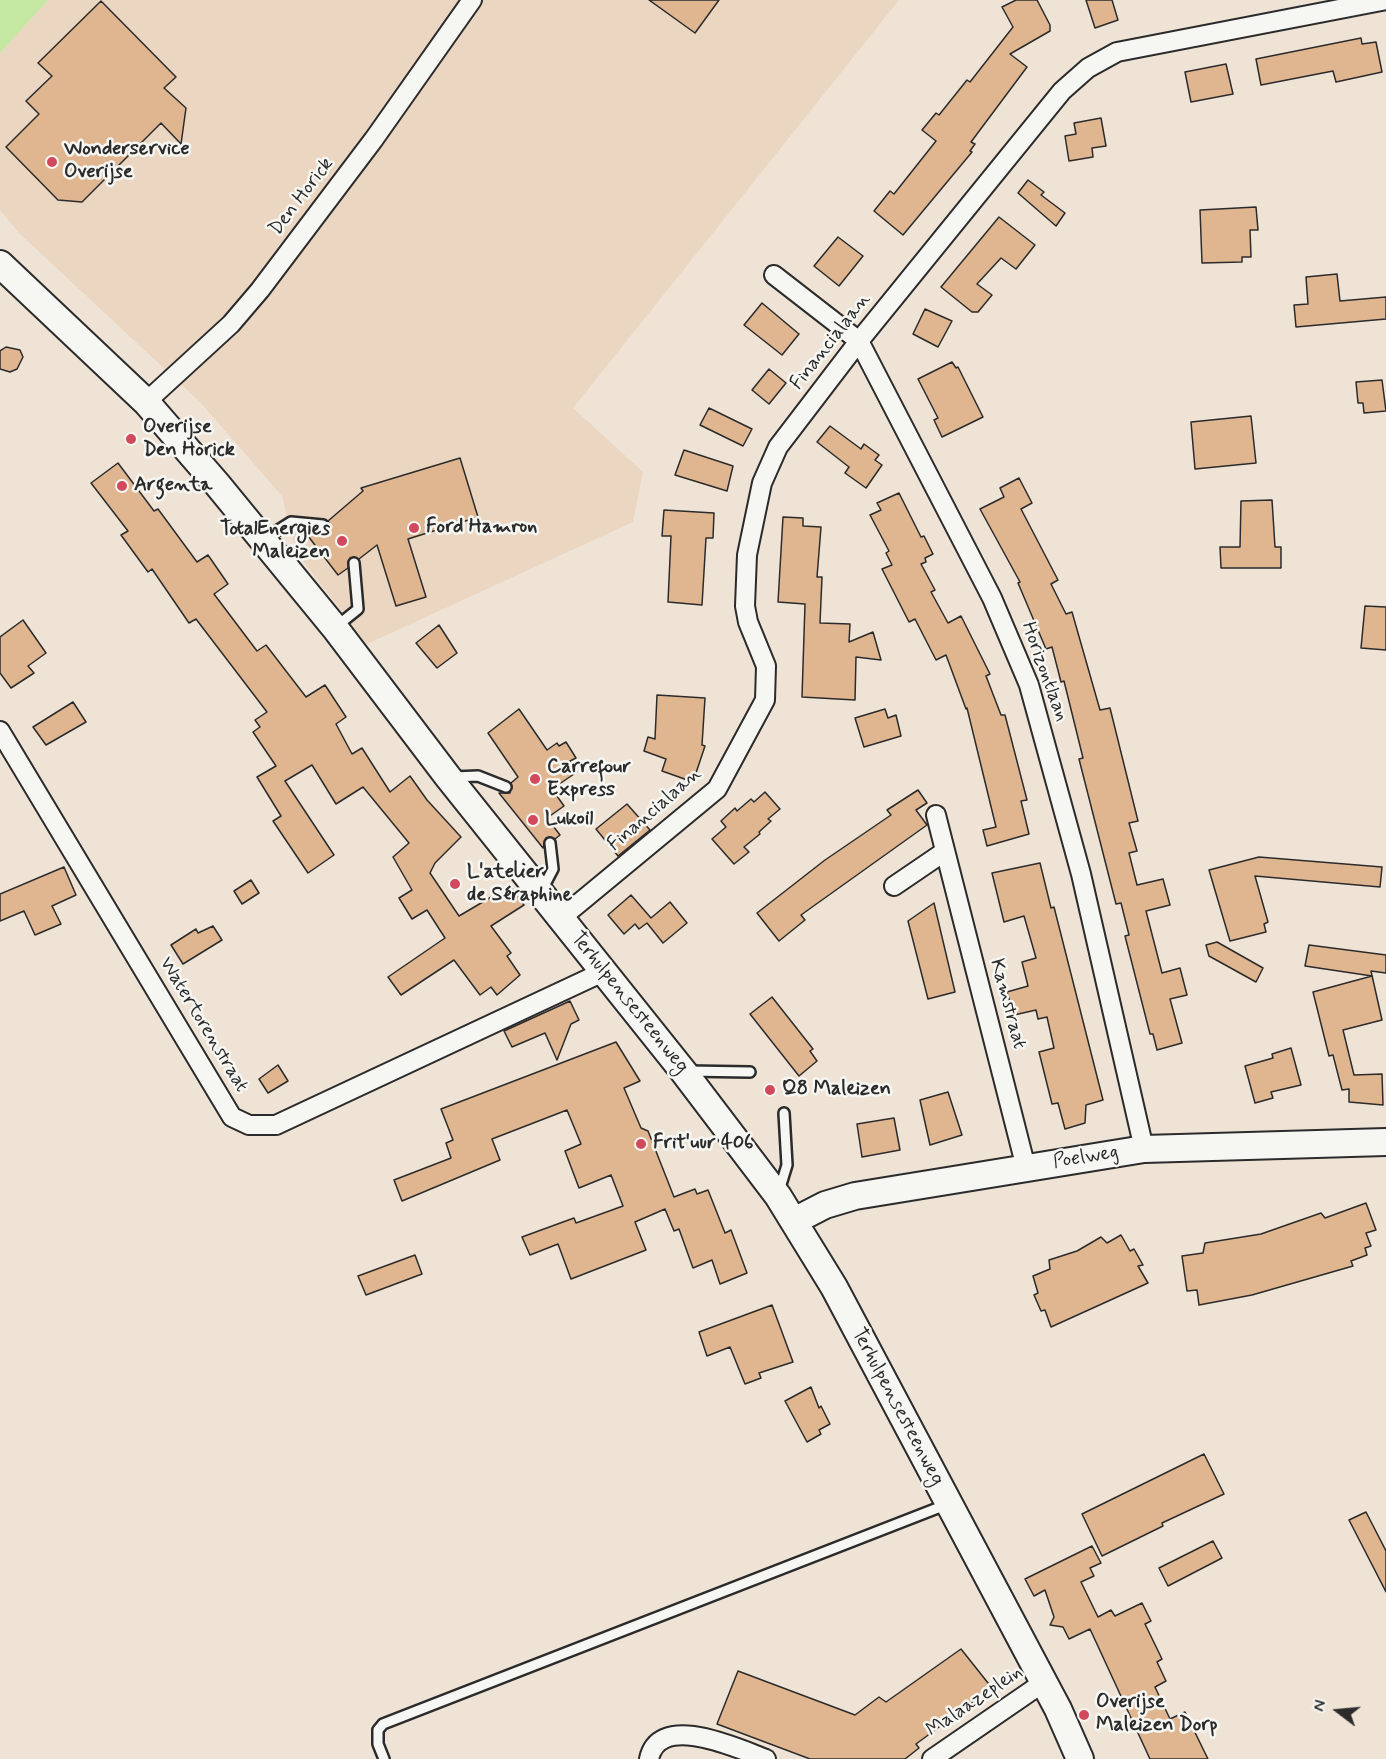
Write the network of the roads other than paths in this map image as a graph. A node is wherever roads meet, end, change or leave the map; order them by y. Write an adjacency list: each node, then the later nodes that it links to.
1 (472, 0): 7 (street, Den Horick)
2 (1386, 0): 6 (street, Financialaan)
3 (0, 252): 4 (main road, Terhulpensesteenweg)
4 (7, 269): 7 (main road, Terhulpensesteenweg)
5 (774, 274): 6 (street, Horizontlaan)
6 (859, 341): 20 (street, Financialaan); 26 (street, Horizontlaan)
7 (146, 402): 9 (main road, Terhulpensesteenweg)
8 (323, 525): 9 (lane)
9 (263, 540): 11 (main road, Terhulpensesteenweg)
10 (354, 563): 11 (lane)
11 (335, 628): 13 (main road, Terhulpensesteenweg)
12 (0, 731): 21 (street, Watertorenstraat)
13 (448, 777): 14 (lane); 19 (main road, Terhulpensesteenweg)
14 (506, 787)
15 (936, 815): 17 (street, Kamstraat)
16 (550, 843): 19 (lane)
17 (944, 852): 18 (street); 27 (street, Kamstraat)
18 (894, 886)
19 (541, 892): 20 (main road, Terhulpensesteenweg)
20 (561, 918): 21 (main road, Terhulpensesteenweg)
21 (603, 972): 22 (main road, Terhulpensesteenweg)
22 (683, 1071): 23 (lane); 28 (main road, Terhulpensesteenweg)
23 (750, 1072)
24 (784, 1113): 28 (lane)
25 (1386, 1142): 26 (main road, Poelweg)
26 (1144, 1149): 27 (main road, Poelweg)
27 (1026, 1168): 29 (main road, Poelweg)
28 (778, 1196): 29 (main road, Terhulpensesteenweg)
29 (794, 1221): 30 (main road, Terhulpensesteenweg)
30 (948, 1504): 31 (main road, Terhulpensesteenweg); 32 (lane)
31 (1044, 1682): 35 (street, Malaazeplein); 36 (main road, Terhulpensesteenweg)
32 (384, 1759)
33 (649, 1759): 34 (street)
34 (766, 1759)
35 (932, 1759)
36 (1080, 1759)

